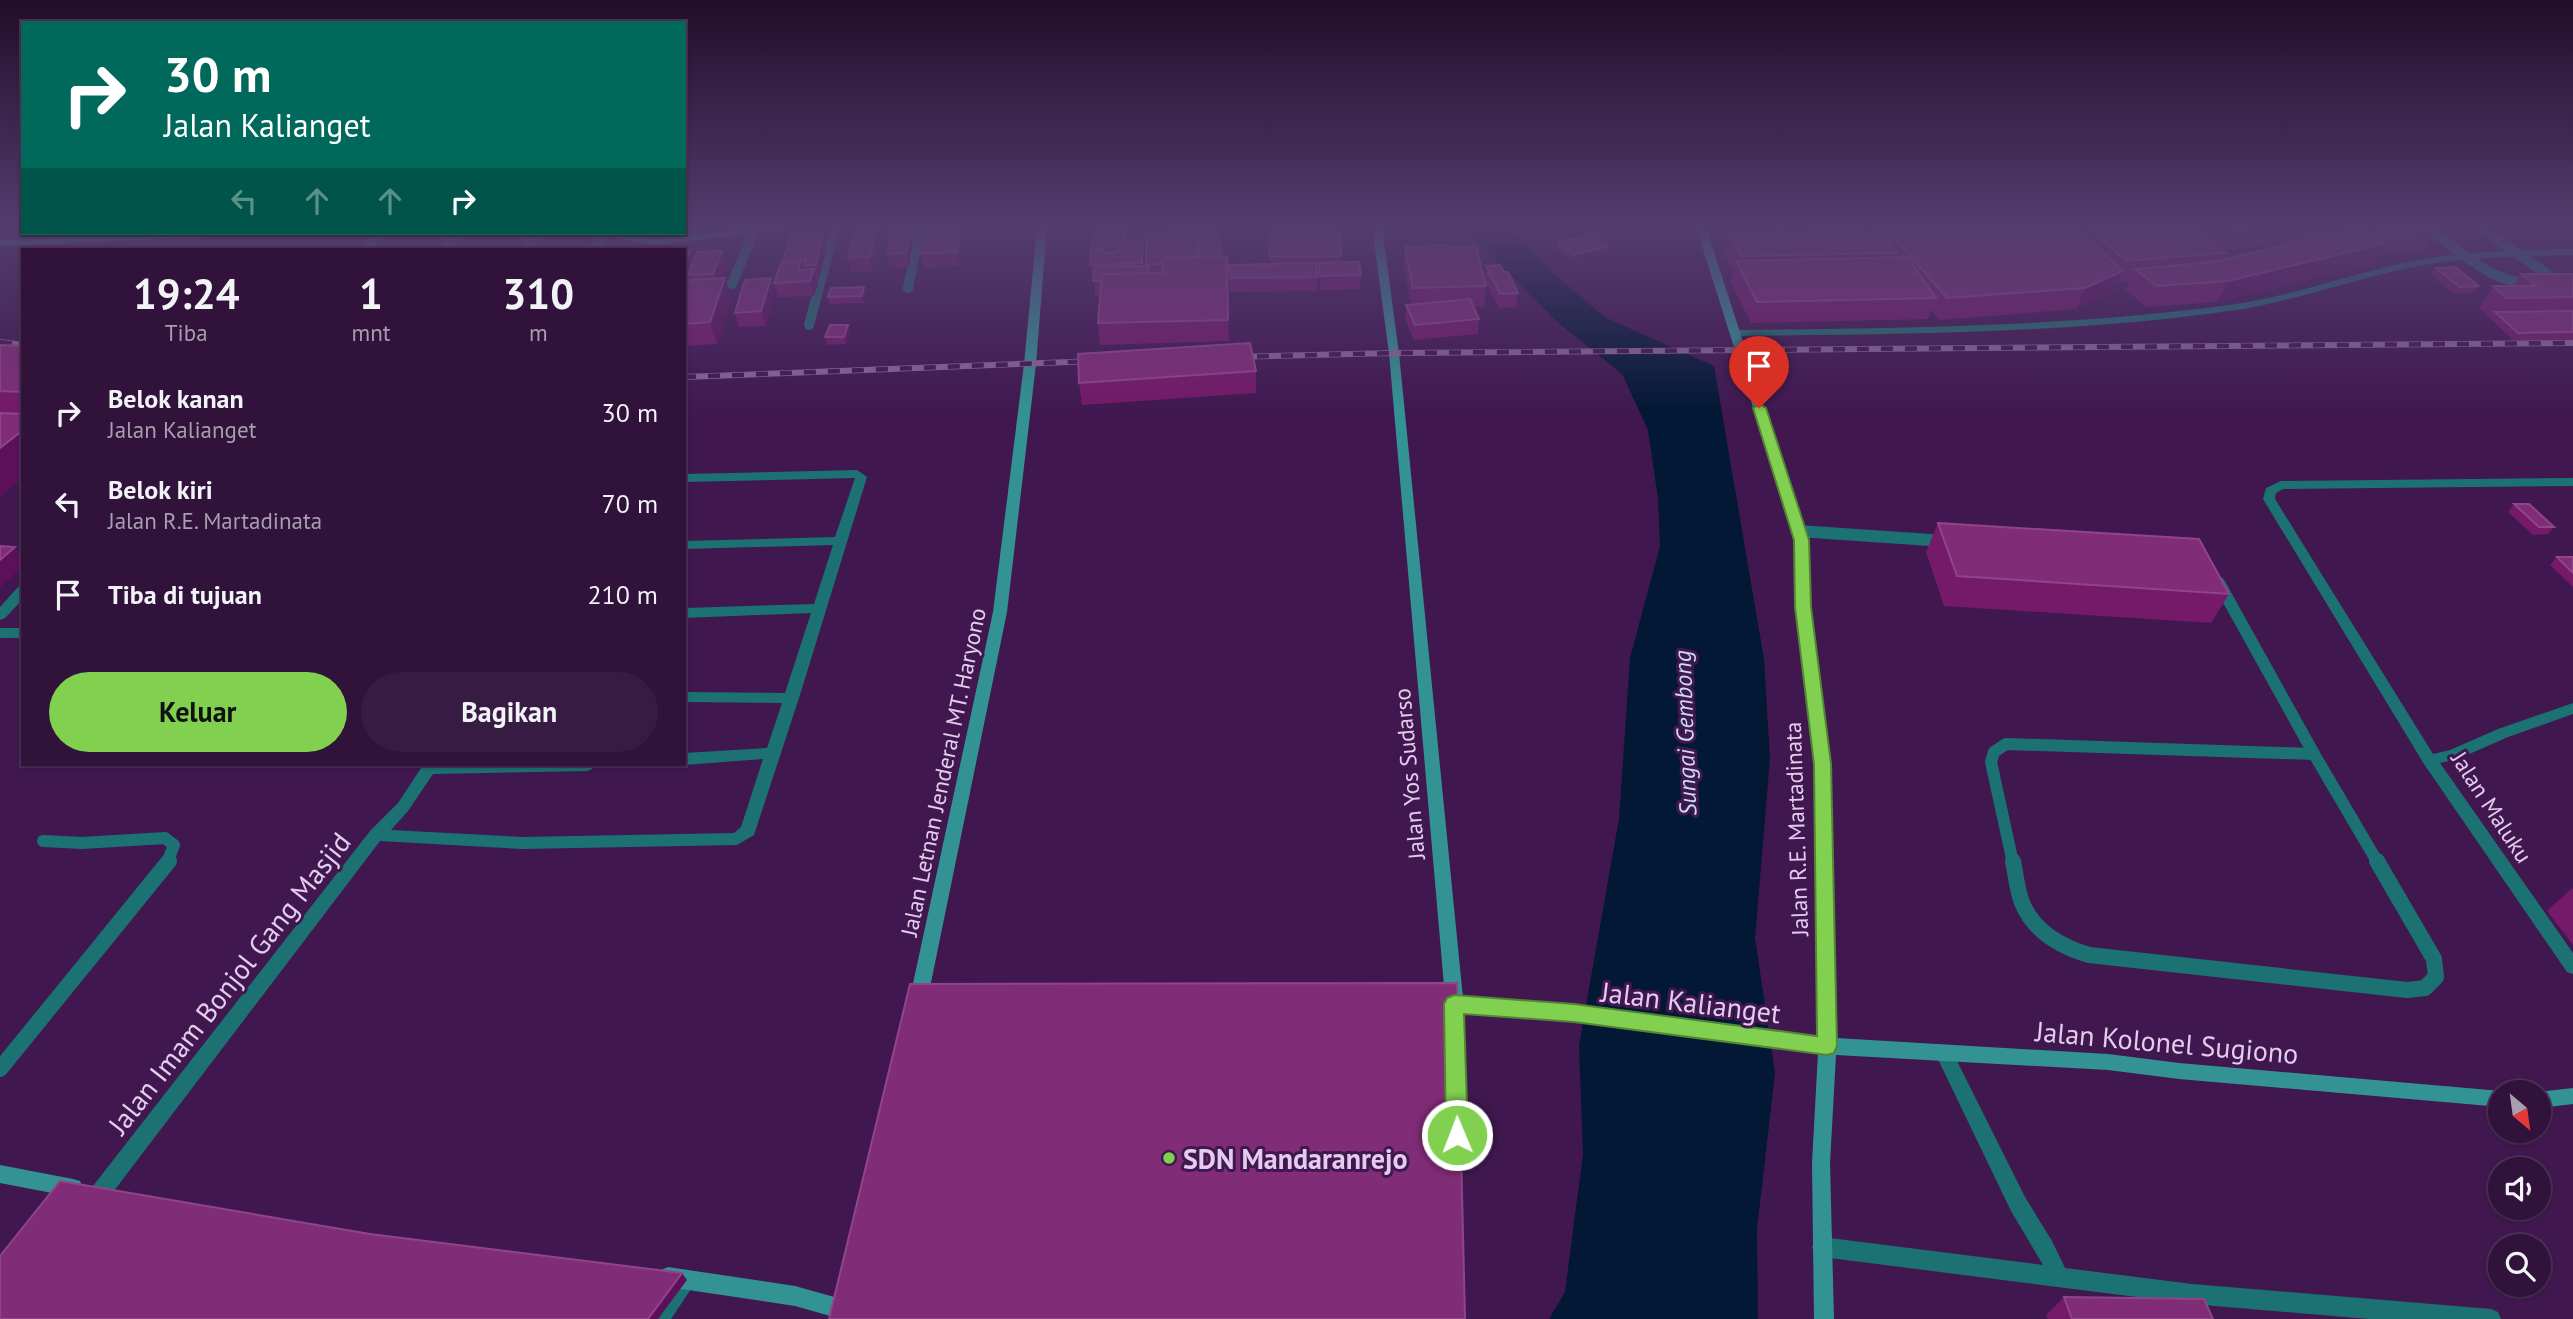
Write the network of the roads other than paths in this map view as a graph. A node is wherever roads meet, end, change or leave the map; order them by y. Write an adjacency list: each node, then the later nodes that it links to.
1 (819, 289): 6 (lane)
2 (1037, 289): 33 (street, Jalan Letnan Jenderal MT. Haryono)
3 (1385, 289): 34 (street, Jalan Yos Sudarso)
4 (1721, 289): 7 (street, Jalan R.E. Martadinata)
5 (2310, 289): 7 (street)
6 (809, 325)
7 (1736, 333): 10 (street, Jalan R.E. Martadinata)
8 (686, 478): 11 (street)
9 (2573, 482): 27 (street)
10 (1798, 531): 12 (lane); 35 (street, Jalan R.E. Martadinata)
11 (841, 541): 13 (street); 16 (street)
12 (1960, 542)
13 (686, 545)
14 (2211, 571): 25 (lane)
15 (21, 592): 18 (street)
16 (819, 608): 17 (street); 22 (street)
17 (686, 613)
18 (0, 615)
19 (0, 633): 20 (street)
20 (21, 633)
21 (686, 697): 22 (street)
22 (792, 698): 24 (street)
23 (2573, 708): 27 (street, Jalan Maluku)
24 (774, 753): 26 (street); 29 (street)
25 (2314, 754): 25 (lane)
26 (686, 759)
27 (2429, 760): 31 (street, Jalan Maluku)
28 (431, 766): 29 (street, Jalan Imam Bonjol Gang Masjid)
29 (376, 835): 42 (street, Jalan Imam Bonjol Gang Masjid)
30 (43, 841): 37 (lane)
31 (2573, 967)
32 (1426, 1004): 34 (street, Jalan Kalianget)
33 (921, 1009)
34 (1454, 1011): 35 (street, Jalan Kalianget)
35 (1827, 1046): 36 (street, Jalan Kolonel Sugiono); 44 (street, Jalan R.E. Martadinata)
36 (1944, 1053): 39 (street, Jalan Kolonel Sugiono); 46 (street)
37 (0, 1069)
38 (2573, 1096): 40 (street)
39 (2488, 1098)
40 (2552, 1098)
41 (0, 1174): 42 (street)
42 (100, 1194): 43 (street)
43 (126, 1198)
44 (1822, 1247): 46 (street); 50 (street, Jalan R.E. Martadinata)
45 (647, 1275): 47 (street)
46 (2058, 1276): 51 (street)
47 (687, 1280): 48 (street); 49 (street)
48 (845, 1309)
49 (657, 1319)
50 (1824, 1319)
51 (2491, 1319)

